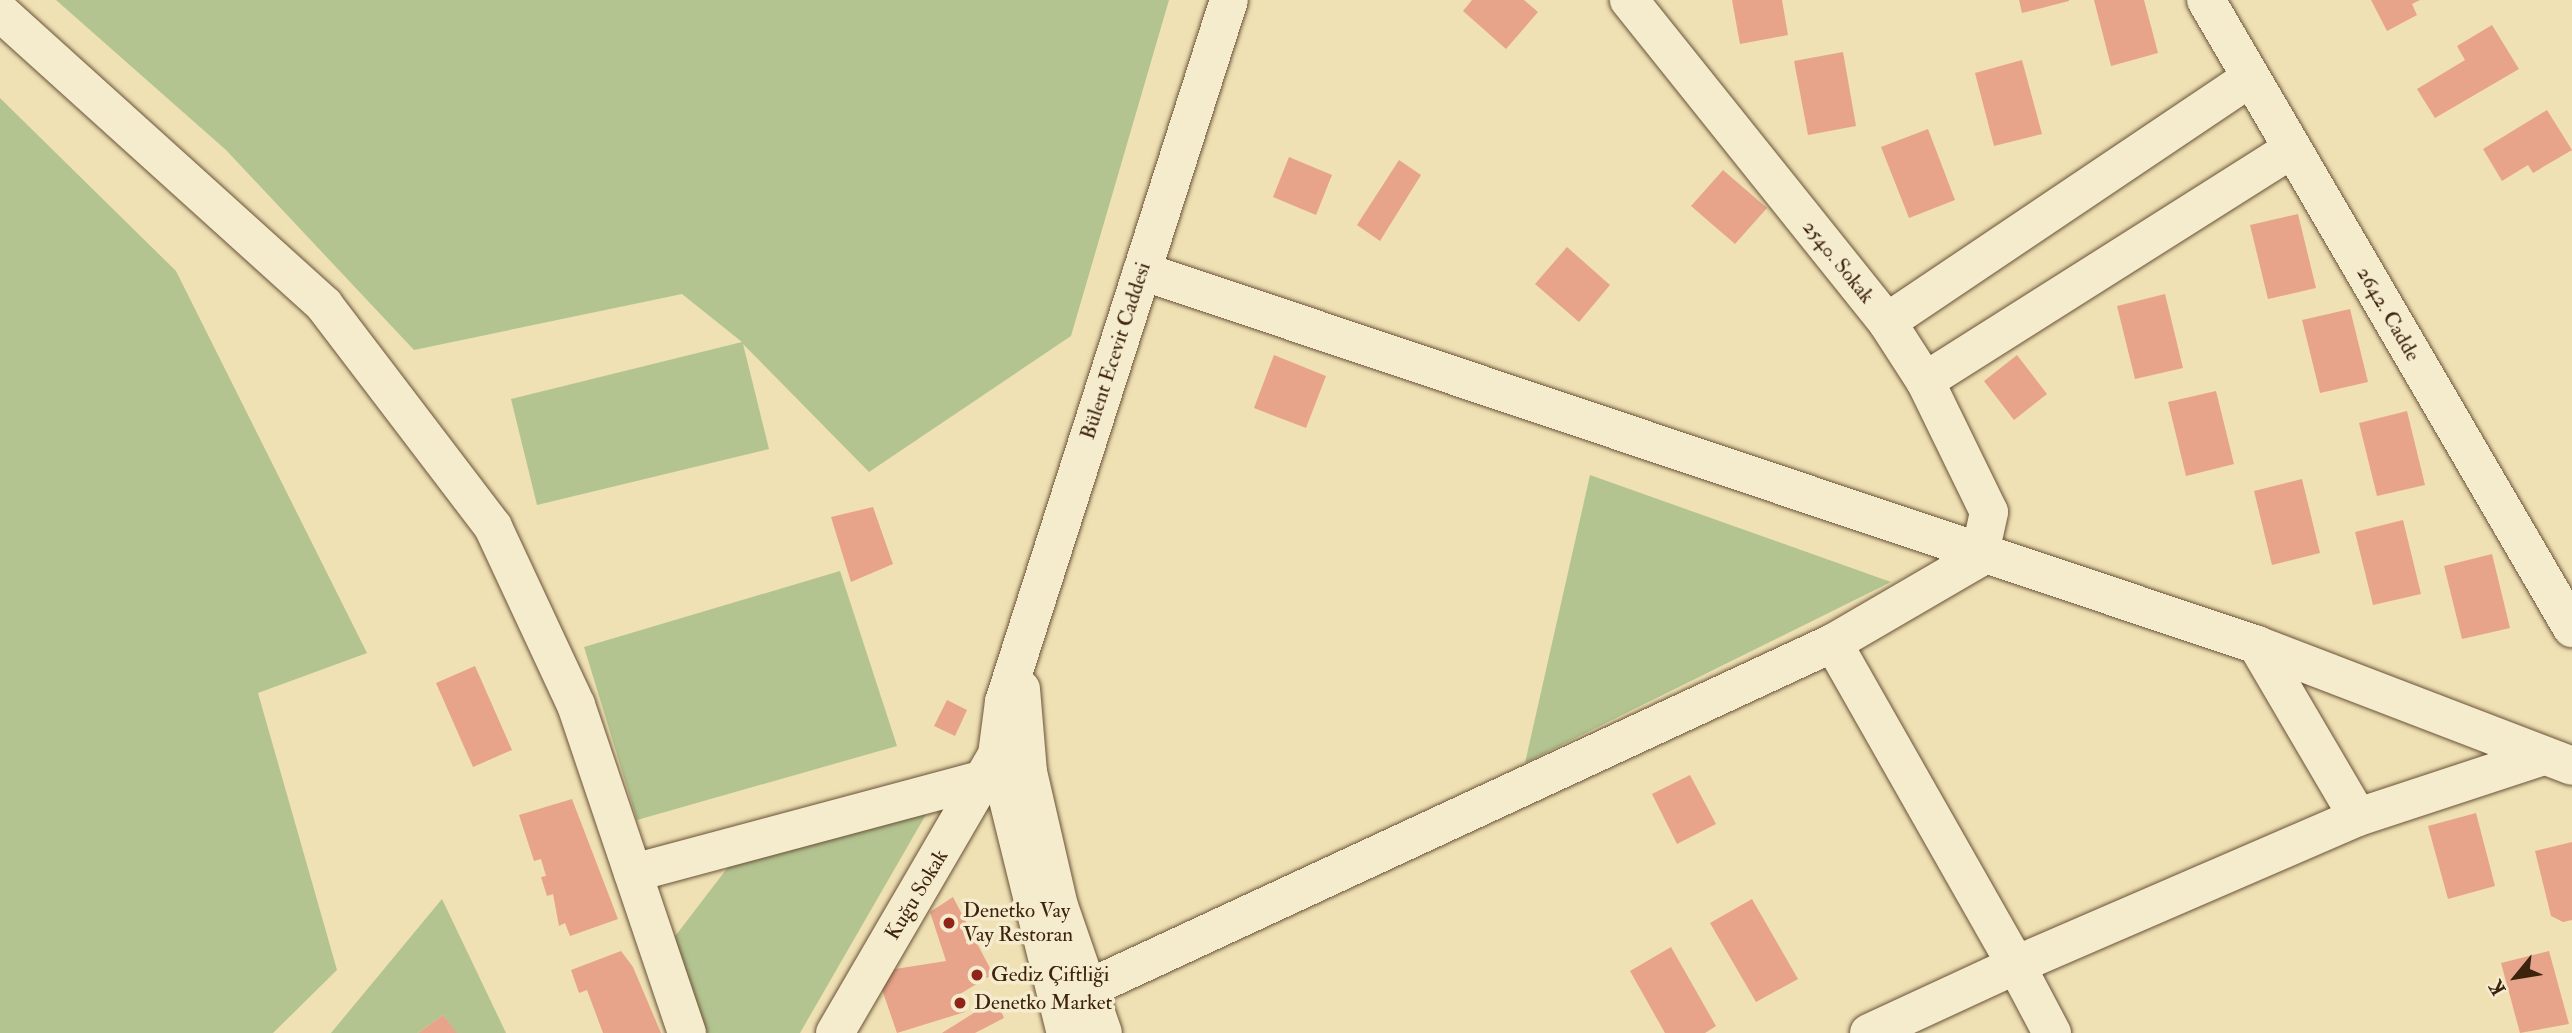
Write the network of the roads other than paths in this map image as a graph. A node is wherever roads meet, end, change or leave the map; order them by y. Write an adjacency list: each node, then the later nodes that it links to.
1 (1228, 0): 7 (street, Bülent Ecevit Caddesi)
2 (1629, 0): 8 (street, 2540. Sokak)
3 (2206, 0): 5 (street, 2642. Cadde)
4 (0, 12): 18 (street)
5 (2250, 78): 6 (street, 2642. Cadde); 8 (street)
6 (2292, 149): 9 (street); 12 (street, 2642. Cadde)
7 (1142, 271): 10 (street); 11 (street, Bülent Ecevit Caddesi)
8 (1887, 322): 9 (street, 2540. Sokak)
9 (1925, 381): 10 (street, 2540. Sokak)
10 (1982, 553): 13 (street); 14 (street)
11 (1041, 588): 16 (street, Bülent Ecevit Caddesi); 20 (street)
12 (2572, 628)
13 (1833, 643): 19 (street); 20 (street)
14 (2256, 645): 15 (street); 17 (street)
15 (2557, 761): 17 (street)
16 (992, 767): 18 (street); 22 (street, Kuğu Sokak); 23 (street)
17 (2358, 817): 19 (street)
18 (633, 873): 21 (street)
19 (2016, 965): 25 (street); 26 (street)
20 (1085, 990): 24 (street)
21 (687, 1033)
22 (835, 1033)
23 (1066, 1033)
24 (1103, 1033)
25 (1869, 1033)
26 (2052, 1033)

